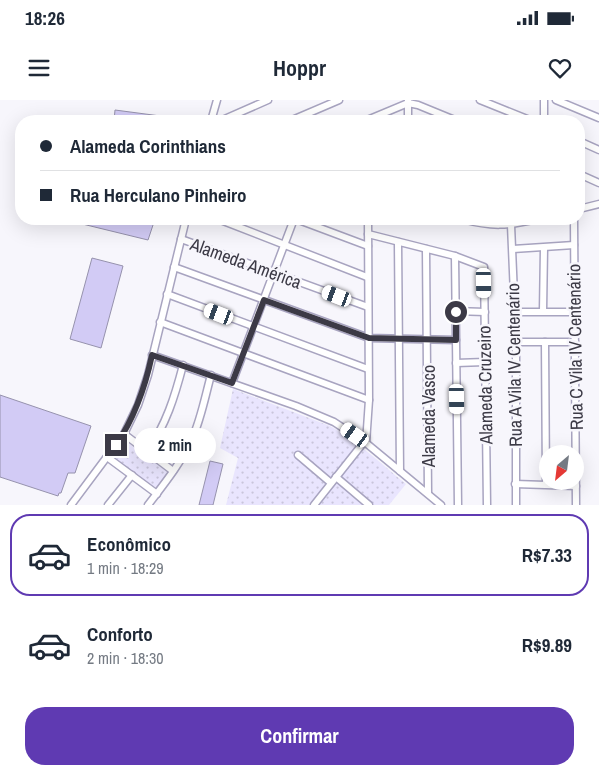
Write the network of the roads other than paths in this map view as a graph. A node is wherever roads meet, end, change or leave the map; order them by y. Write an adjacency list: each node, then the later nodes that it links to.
1 (217, 100): 8 (street)
2 (268, 100): 9 (street)
3 (339, 100): 10 (street)
4 (480, 100): 14 (street)
5 (544, 100): 15 (street)
6 (556, 100): 16 (street)
7 (408, 102): 11 (street); 12 (street); 13 (street)
8 (213, 115)
9 (234, 115)
10 (304, 115)
11 (379, 115)
12 (408, 115)
13 (442, 115)
14 (517, 115)
15 (544, 115)
16 (599, 118)
17 (585, 144): 18 (street)
18 (599, 150)
19 (585, 177): 20 (street)
20 (599, 183)
21 (599, 204): 22 (street)
22 (585, 208)
23 (184, 225): 32 (street)
24 (233, 225): 34 (street)
25 (293, 225): 34 (street)
26 (311, 225): 35 (street)
27 (368, 225): 31 (street)
28 (493, 225): 29 (street)
29 (511, 225): 39 (street, Rua A Vila IV Centenário)
30 (574, 225): 36 (street, Rua C Vila IV Centenário)
31 (368, 234): 33 (street); 35 (street)
32 (181, 239): 41 (street); 42 (street, Alameda América)
33 (398, 242): 38 (street); 55 (street)
34 (284, 246): 42 (street); 43 (street)
35 (368, 246): 43 (street)
36 (574, 246): 37 (street); 51 (street, Rua C Vila IV Centenário)
37 (544, 248): 39 (street); 47 (street)
38 (426, 249): 40 (street); 56 (street, Alameda Vasco)
39 (513, 249): 50 (street, Rua A Vila IV Centenário)
40 (455, 256): 48 (street); 49 (street, Alameda Cruzeiro)
41 (174, 267): 44 (street); 45 (street)
42 (274, 272): 45 (street); 46 (street, Alameda América)
43 (368, 277): 46 (street)
44 (167, 294): 52 (street); 53 (street)
45 (264, 300): 53 (street); 54 (street)
46 (368, 307): 54 (street)
47 (543, 311): 50 (street); 51 (street)
48 (456, 312): 49 (street); 57 (street)
49 (485, 312): 63 (street, Alameda Cruzeiro)
50 (514, 312): 58 (street, Rua A Vila IV Centenário)
51 (575, 312): 60 (street, Rua C Vila IV Centenário)
52 (160, 322): 61 (street); 62 (street)
53 (254, 327): 61 (street); 66 (street)
54 (369, 338): 55 (street); 66 (street)
55 (399, 338): 56 (street); 77 (street)
56 (428, 338): 57 (street); 85 (street, Alameda Vasco)
57 (456, 340): 64 (street)
58 (516, 342): 59 (street); 81 (street, Rua A Vila IV Centenário)
59 (545, 342): 60 (street); 72 (street, Rua C Vila IV Centenário)
60 (575, 342): 73 (street, Rua C Vila IV Centenário)
61 (244, 353): 68 (street); 69 (street)
62 (152, 355): 65 (street); 70 (street)
63 (485, 362): 64 (street); 93 (street, Alameda Cruzeiro)
64 (456, 363): 92 (street)
65 (183, 365): 67 (street); 74 (street)
66 (368, 369): 69 (street)
67 (211, 375): 68 (street); 78 (street)
68 (232, 383): 71 (street)
69 (369, 400): 71 (street)
70 (124, 434): 74 (street); 76 (street)
71 (365, 442): 77 (street); 80 (street)
72 (546, 445)
73 (576, 445)
74 (147, 452): 78 (street)
75 (298, 455): 80 (street)
76 (107, 457): 79 (street); 86 (street)
77 (400, 471): 85 (street)
78 (173, 472): 84 (street)
79 (132, 474): 84 (street); 87 (street)
80 (334, 480): 89 (street); 90 (street)
81 (516, 484): 82 (street); 94 (street, Rua A Vila IV Centenário)
82 (539, 484)
83 (576, 490): 95 (street, Rua C Vila IV Centenário)
84 (157, 494): 88 (street)
85 (428, 494): 91 (street)
86 (71, 505)
87 (108, 505)
88 (148, 505)
89 (314, 505)
90 (369, 505)
91 (441, 505)
92 (458, 505)
93 (487, 505)
94 (516, 505)
95 (576, 505)

